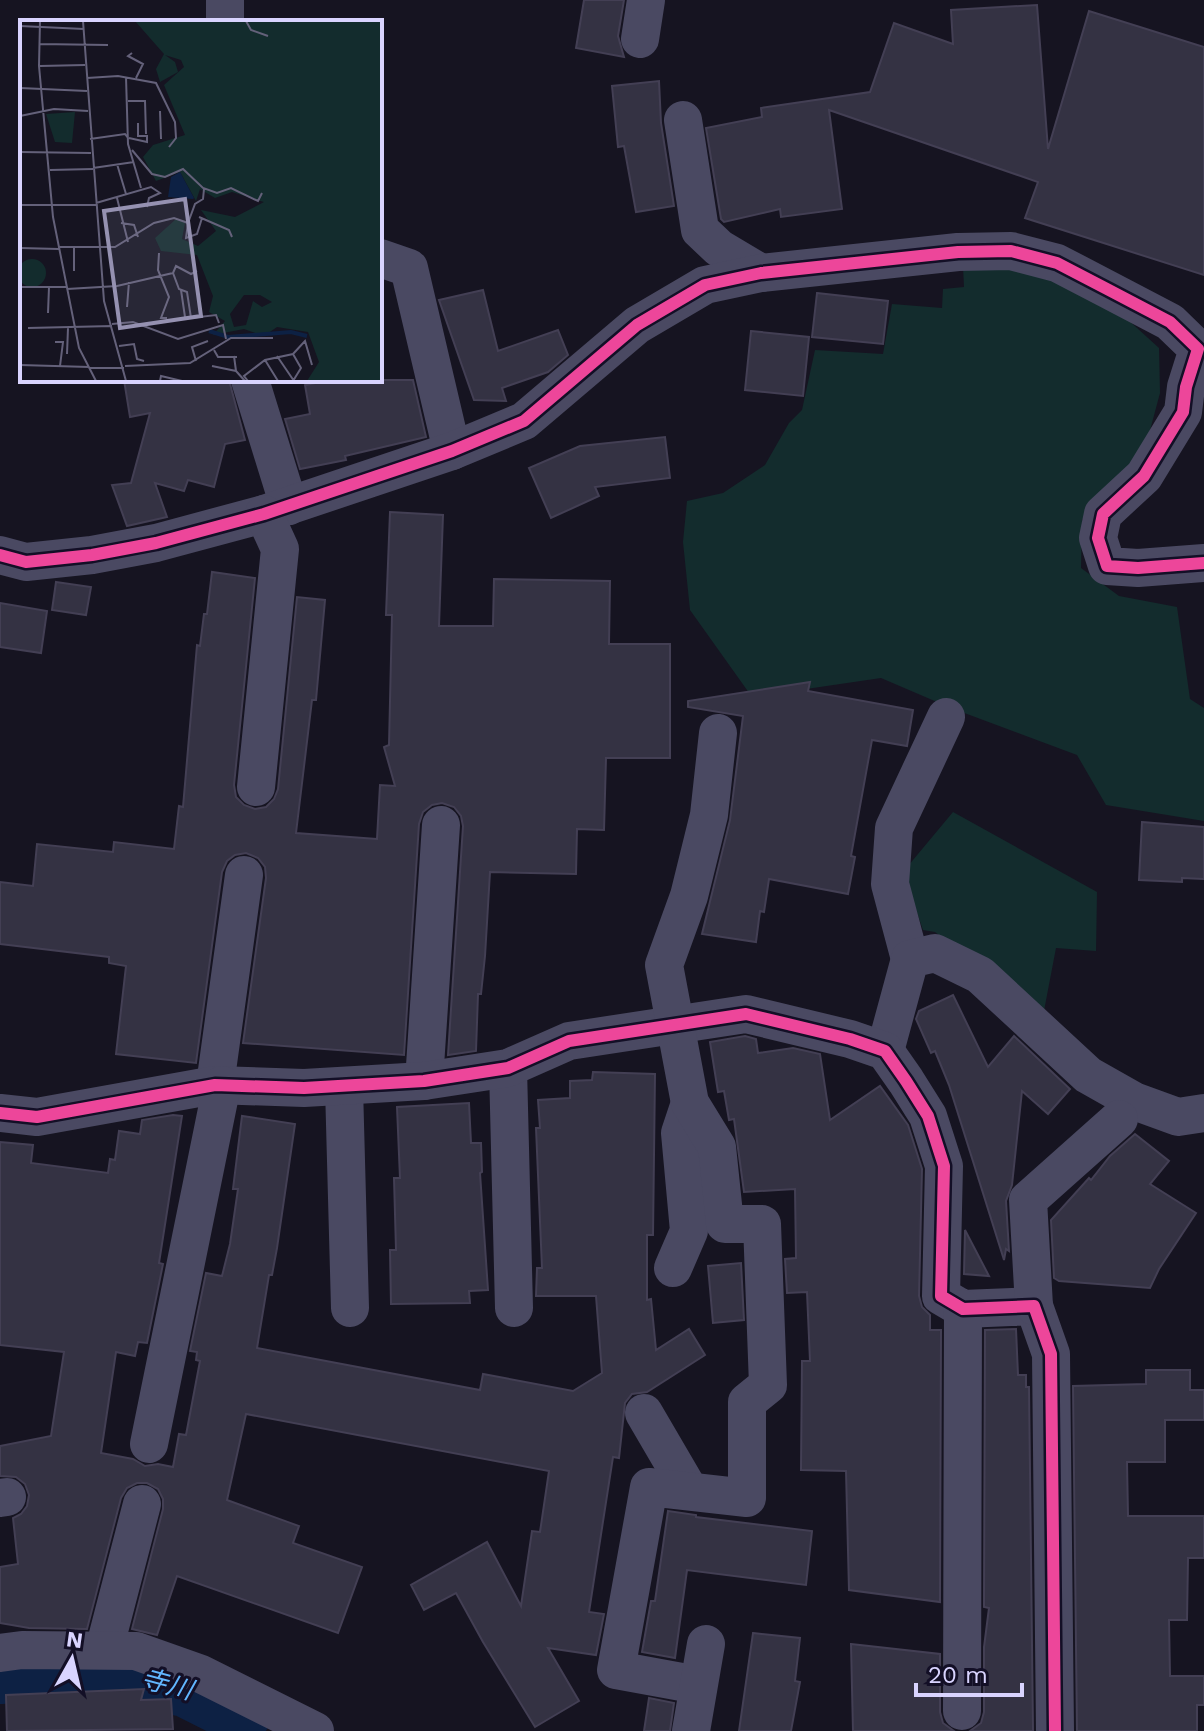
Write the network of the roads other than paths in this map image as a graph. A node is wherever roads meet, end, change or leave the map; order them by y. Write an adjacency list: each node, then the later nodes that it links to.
1 (646, 0): 2 (street)
2 (640, 39)
3 (683, 120): 5 (street)
4 (382, 259): 8 (street)
5 (761, 273): 6 (street); 8 (street)
6 (1201, 347): 11 (street)
7 (250, 382): 9 (street)
8 (452, 451): 9 (street)
9 (277, 510): 10 (street); 14 (street)
10 (0, 555)
11 (1204, 563)
12 (946, 717): 17 (street)
13 (718, 733): 18 (street)
14 (256, 787)
15 (441, 825): 21 (street)
16 (244, 875): 22 (street)
17 (910, 959): 19 (street); 26 (street)
18 (677, 1025): 19 (street); 20 (street); 24 (street)
19 (885, 1051): 32 (street)
20 (508, 1068): 21 (street); 31 (street)
21 (424, 1081): 23 (street)
22 (218, 1085): 23 (street); 25 (street); 34 (street)
23 (344, 1087): 30 (street)
24 (690, 1103): 28 (street); 35 (street)
25 (0, 1113)
26 (1204, 1113)
27 (1119, 1119): 29 (street)
28 (673, 1268)
29 (1034, 1306): 32 (street); 44 (street)
30 (350, 1308)
31 (514, 1308)
32 (963, 1309): 41 (street)
33 (644, 1413): 35 (street)
34 (149, 1444)
35 (689, 1490): 40 (street)
36 (142, 1504): 38 (street)
37 (706, 1644): 40 (street)
38 (104, 1650): 39 (street); 42 (street)
39 (0, 1653)
40 (698, 1685): 43 (street)
41 (962, 1711)
42 (315, 1731)
43 (691, 1731)
44 (1055, 1731)

